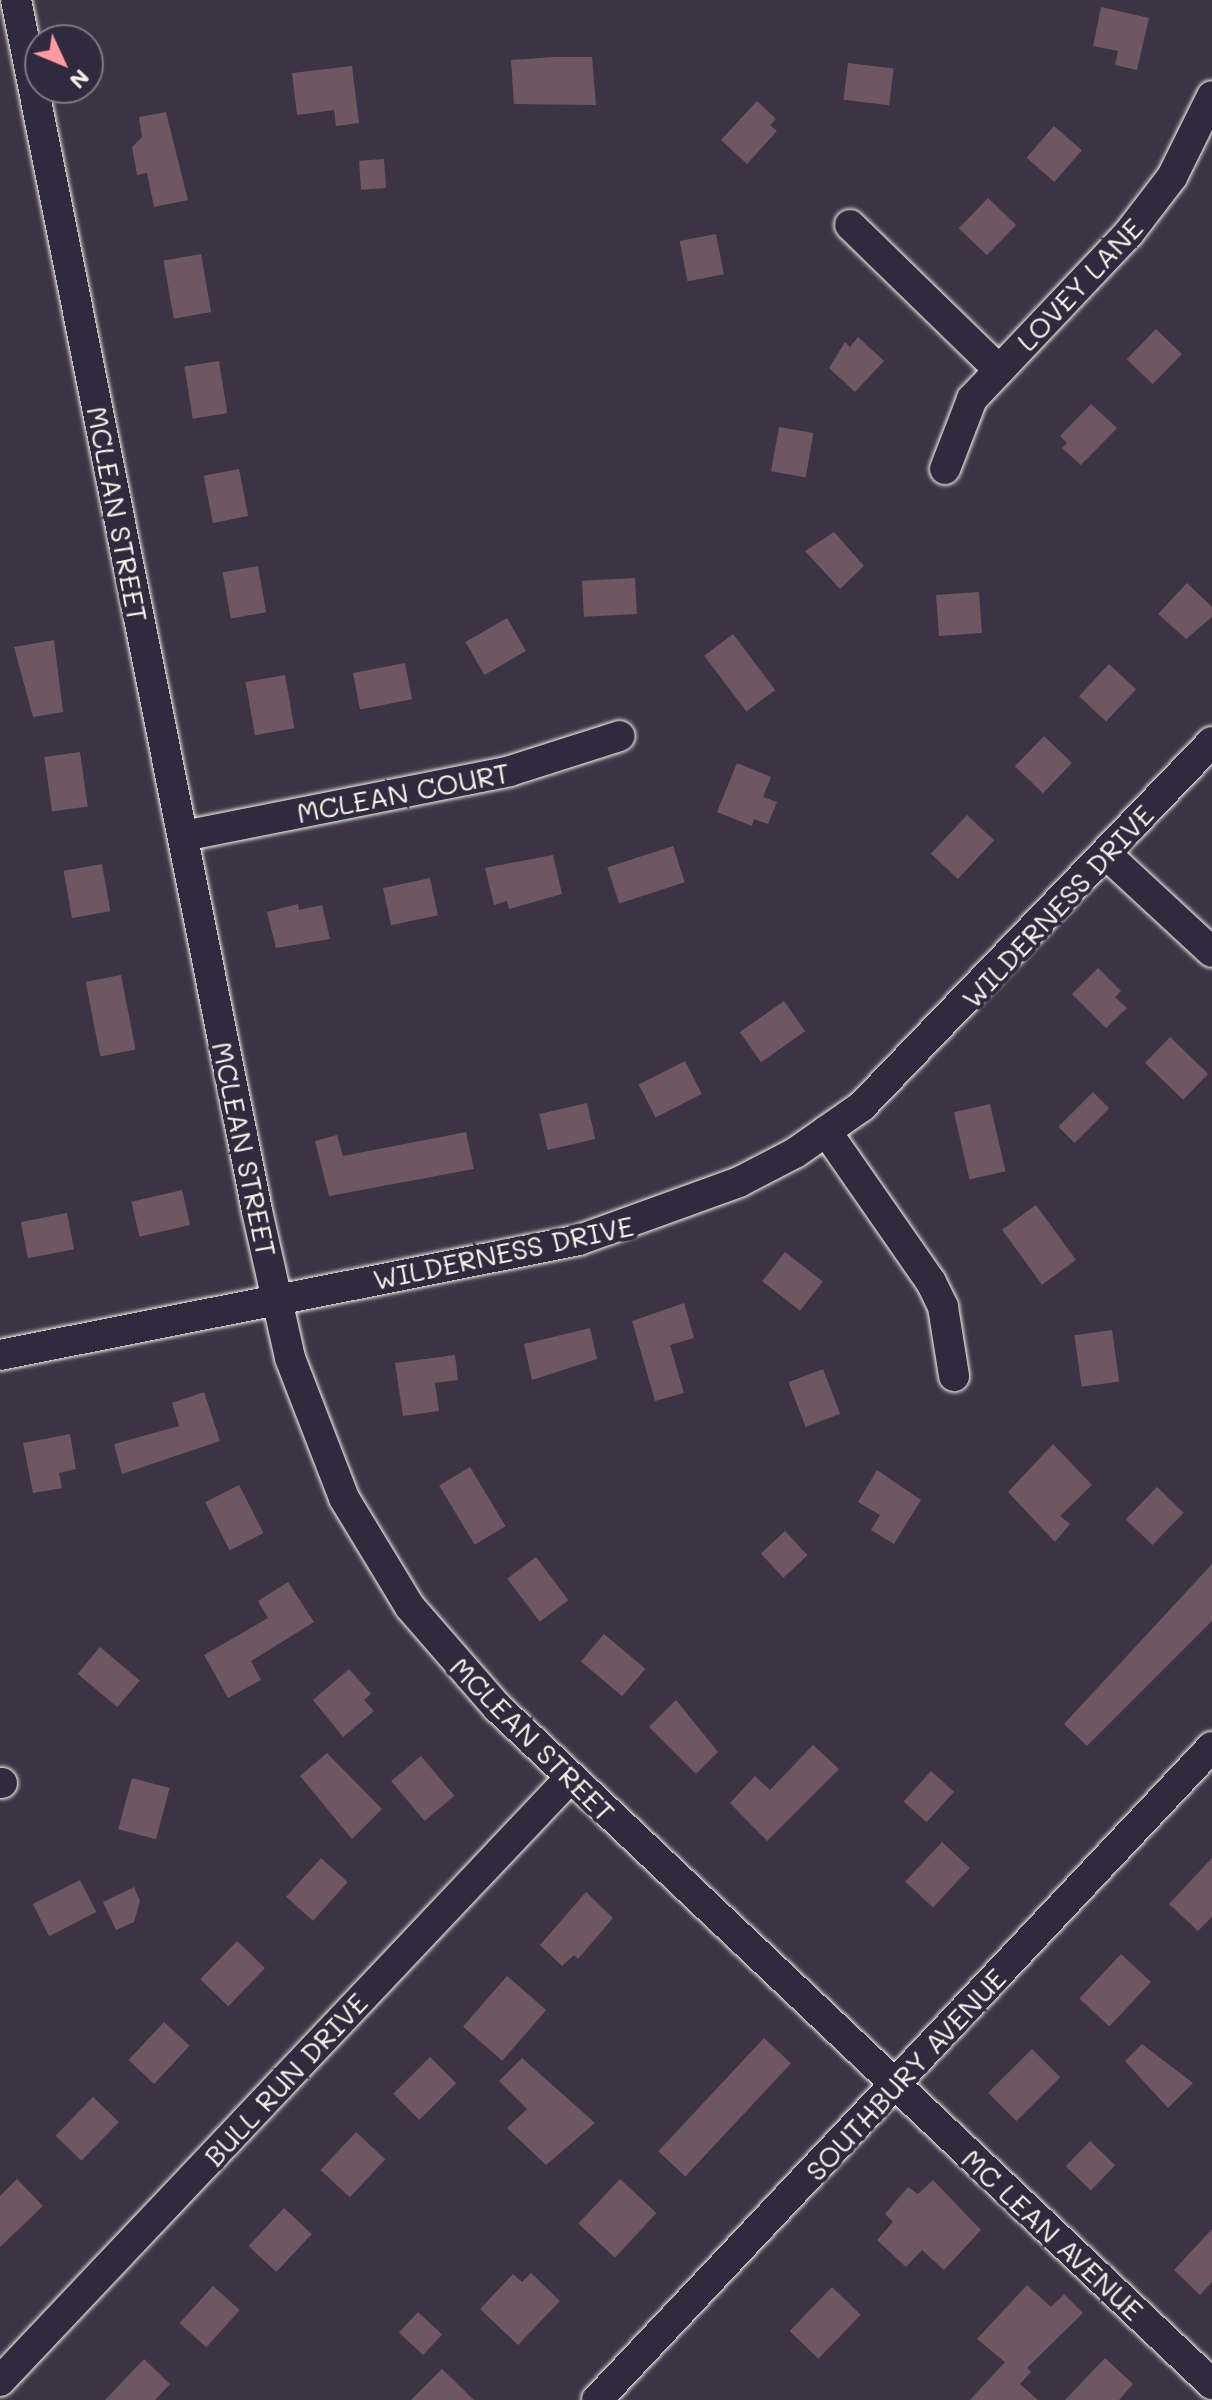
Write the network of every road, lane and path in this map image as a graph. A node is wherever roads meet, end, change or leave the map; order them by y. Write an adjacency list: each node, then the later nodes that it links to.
1 (16, 0): 8 (street, MCLEAN STREET)
2 (1212, 96): 4 (street, LOVEY LANE)
3 (850, 225): 4 (street)
4 (999, 370): 5 (street, LOVEY LANE)
5 (945, 469)
6 (620, 736): 8 (street, MCLEAN COURT)
7 (1212, 742): 9 (street, WILDERNESS DRIVE)
8 (183, 836): 12 (street, MCLEAN STREET)
9 (1106, 854): 10 (street); 11 (street, WILDERNESS DRIVE)
10 (1212, 952)
11 (826, 1131): 12 (street, WILDERNESS DRIVE); 14 (street)
12 (277, 1300): 13 (street, WILDERNESS DRIVE); 16 (street, MCLEAN STREET)
13 (0, 1355)
14 (954, 1376)
15 (1212, 1747): 17 (street, SOUTHBURY AVENUE)
16 (570, 1778): 17 (street, MCLEAN STREET); 18 (street, BULL RUN DRIVE)
17 (895, 2084): 19 (street, MC LEAN AVENUE); 20 (street, SOUTHBURY AVENUE)
18 (0, 2381)
19 (1212, 2384)
20 (597, 2400)

